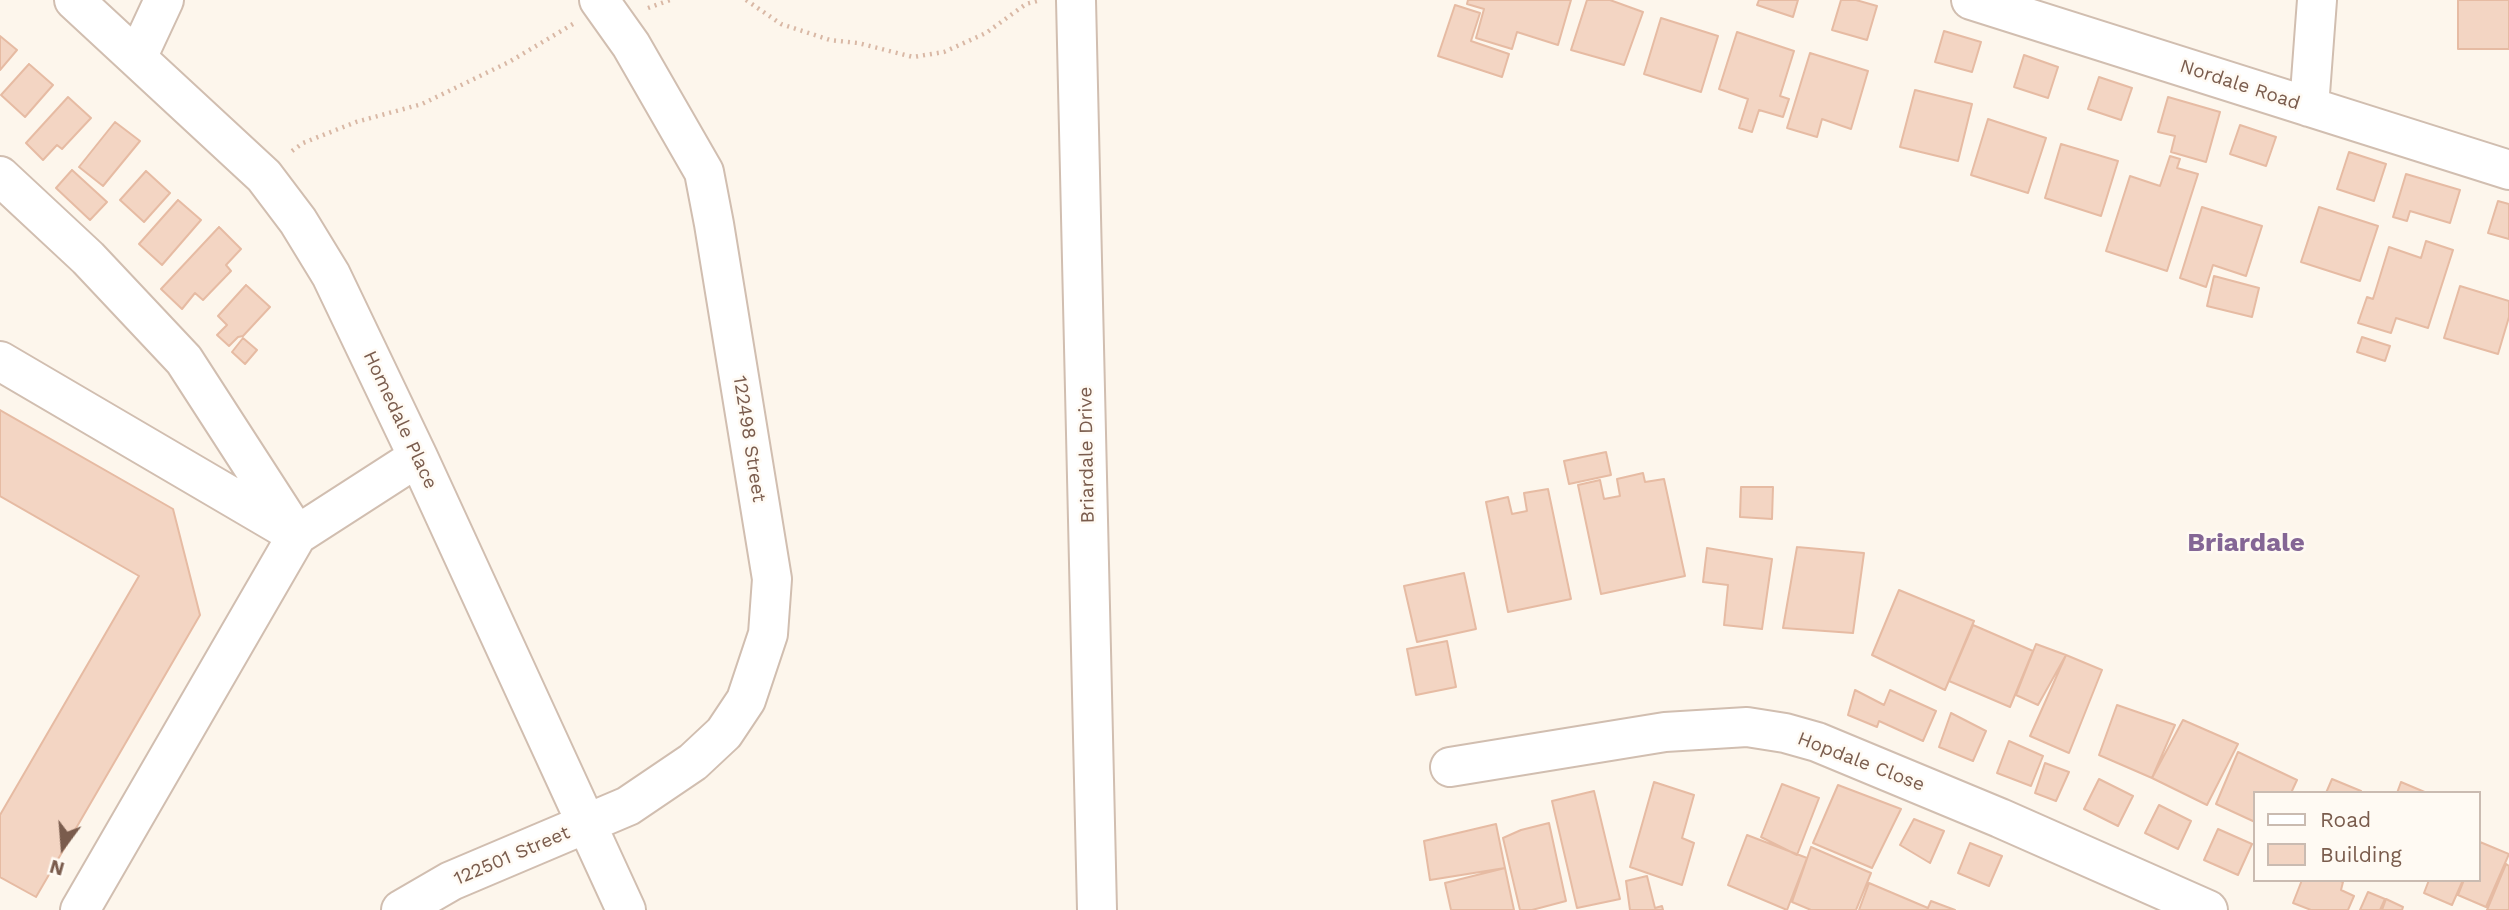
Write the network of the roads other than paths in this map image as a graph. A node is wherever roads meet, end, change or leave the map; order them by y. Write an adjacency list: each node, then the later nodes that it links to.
1 (74, 0): 7 (street, Homedale Place)
2 (164, 0): 7 (street)
3 (1076, 0): 19 (street, Briardale Drive)
4 (1971, 0): 8 (street, Nordale Road)
5 (2317, 0): 8 (street)
6 (602, 3): 15 (street, 122498 Street)
7 (137, 58): 12 (street, Homedale Place)
8 (2309, 107): 9 (street, Nordale Road)
9 (2509, 170)
10 (0, 176): 13 (street)
11 (0, 361): 13 (street)
12 (418, 457): 13 (street); 15 (street, Homedale Place)
13 (298, 535): 16 (street)
14 (1450, 767): 20 (street, Hopdale Close)
15 (587, 825): 17 (street, 122501 Street); 18 (street, Homedale Place)
16 (80, 910)
17 (401, 910)
18 (626, 910)
19 (1097, 910)
20 (2208, 910)

